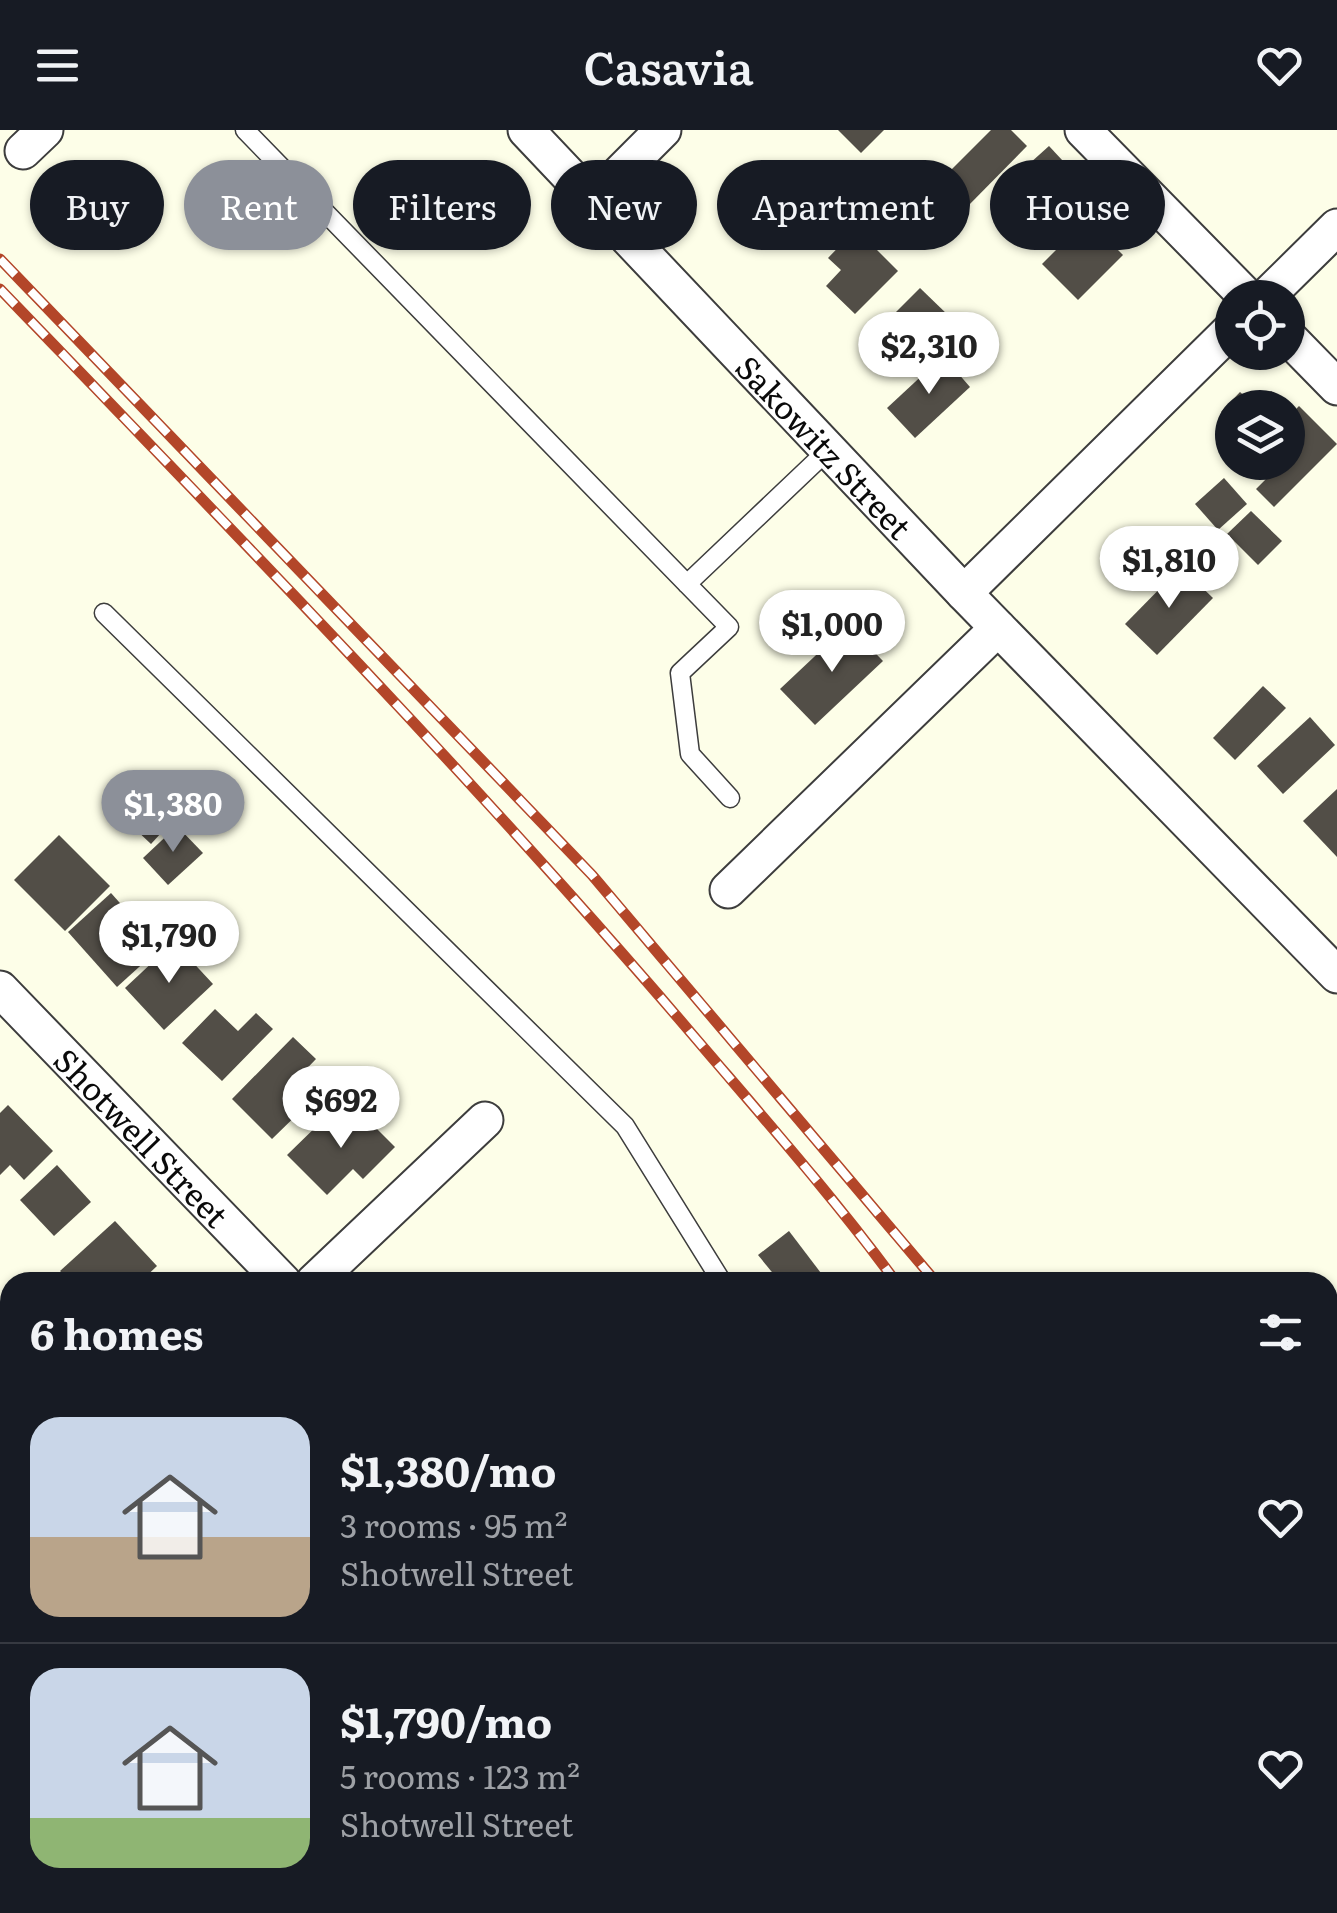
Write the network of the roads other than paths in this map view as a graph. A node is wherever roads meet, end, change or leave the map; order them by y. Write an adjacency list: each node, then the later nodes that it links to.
1 (245, 130): 15 (lane)
2 (526, 130): 5 (street, Sakowitz Street)
3 (663, 130): 6 (street)
4 (1083, 130): 9 (street)
5 (555, 160)
6 (633, 160)
7 (1337, 227): 10 (street)
8 (640, 250): 14 (street, Sakowitz Street)
9 (1230, 280)
10 (1283, 280)
11 (1215, 346): 16 (street)
12 (1305, 354): 13 (street)
13 (1337, 387)
14 (828, 450): 15 (lane); 16 (street, Sakowitz Street)
15 (687, 584): 19 (lane)
16 (964, 593): 18 (street, Sakowitz Street)
17 (104, 613): 26 (lane)
18 (998, 628): 20 (street); 21 (street, Sakowitz Street)
19 (730, 798)
20 (728, 890)
21 (1337, 975)
22 (0, 989): 24 (street, Shotwell Street)
23 (485, 1120): 25 (street)
24 (273, 1272)
25 (325, 1272)
26 (716, 1272)

